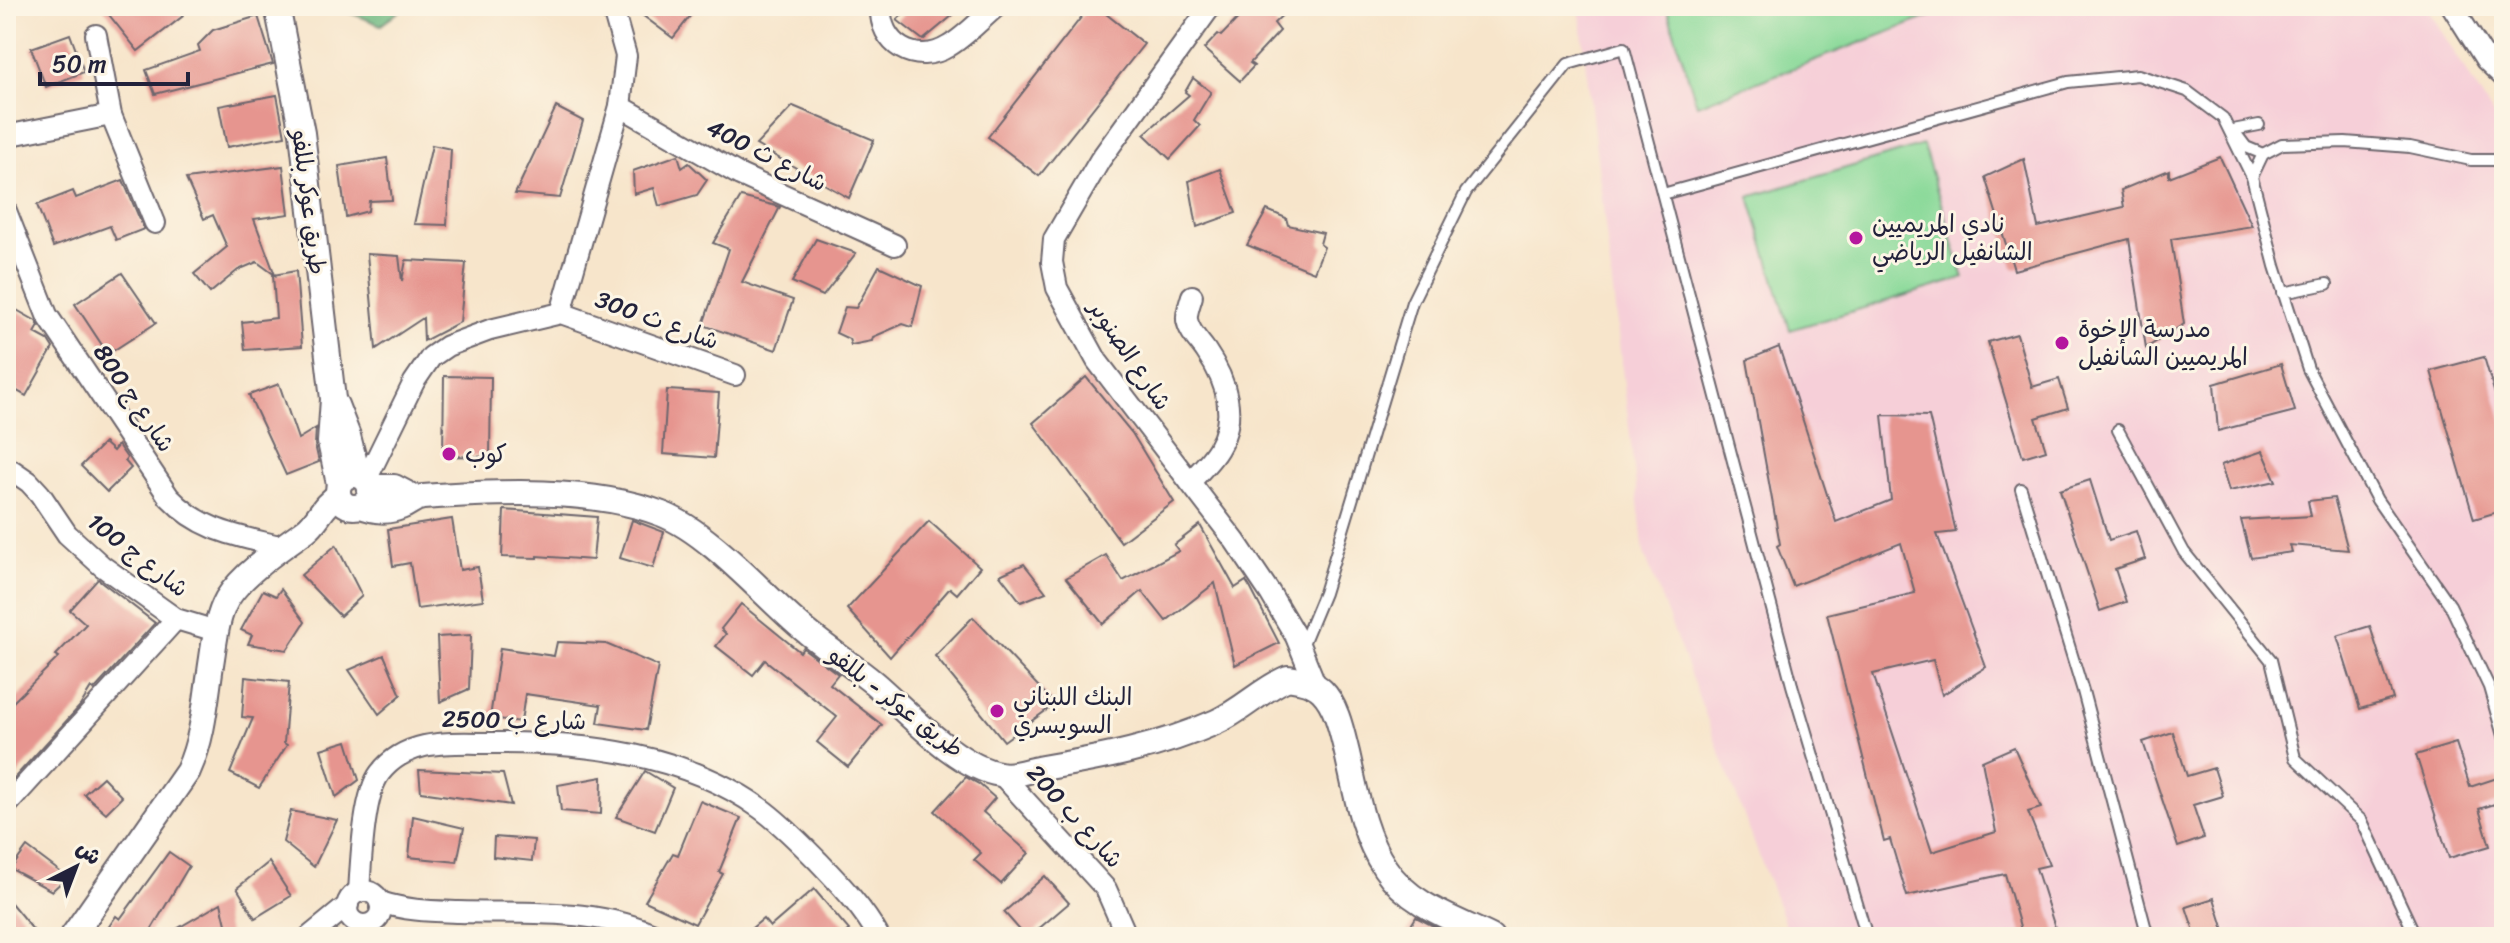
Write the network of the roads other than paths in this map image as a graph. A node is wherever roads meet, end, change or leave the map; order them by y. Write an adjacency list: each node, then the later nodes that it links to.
1 (277, 6): 31 (street, طريق عوكر بللفو)
2 (612, 6): 9 (street)
3 (881, 6): 4 (street)
4 (997, 6)
5 (1211, 6): 29 (street, شارع الصنوبر)
6 (2452, 6): 8 (street)
7 (96, 35): 10 (street)
8 (2504, 77)
9 (620, 106): 21 (street, شارع ث 400); 25 (street)
10 (111, 115): 14 (street); 20 (street)
11 (2223, 118): 13 (lane); 17 (lane); 18 (lane)
12 (2259, 125): 13 (lane)
13 (2233, 130): 15 (lane)
14 (6, 136)
15 (2263, 154): 16 (lane); 17 (lane)
16 (2504, 160)
17 (2252, 177): 23 (lane)
18 (1663, 194): 35 (lane); 47 (lane)
19 (6, 211): 32 (street, شارع ج 800)
20 (155, 223)
21 (895, 245)
22 (2327, 284): 23 (lane)
23 (2283, 293): 37 (lane)
24 (1192, 296): 29 (street)
25 (561, 313): 26 (street, شارع ث 300); 31 (street)
26 (735, 375)
27 (2118, 430): 49 (lane)
28 (8, 469): 33 (street, شارع ج 100)
29 (1190, 482): 35 (street, شارع الصنوبر)
30 (2021, 489): 48 (lane)
31 (355, 490): 32 (street); 38 (street, طريق عوكر - بللفو)
32 (283, 547): 34 (street)
33 (176, 619): 34 (street, شارع ج 100); 39 (street)
34 (216, 631): 42 (street)
35 (1301, 648): 36 (street, شارع الصنوبر)
36 (1316, 686): 38 (street); 46 (street)
37 (2504, 739)
38 (1002, 775): 45 (street, شارع ب 200)
39 (6, 806)
40 (365, 916): 41 (street); 43 (street); 44 (street, شارع ب 2500)
41 (317, 931)
42 (72, 937)
43 (660, 937)
44 (879, 937)
45 (1127, 937)
46 (1491, 937)
47 (1867, 937)
48 (2148, 937)
49 (2416, 937)

